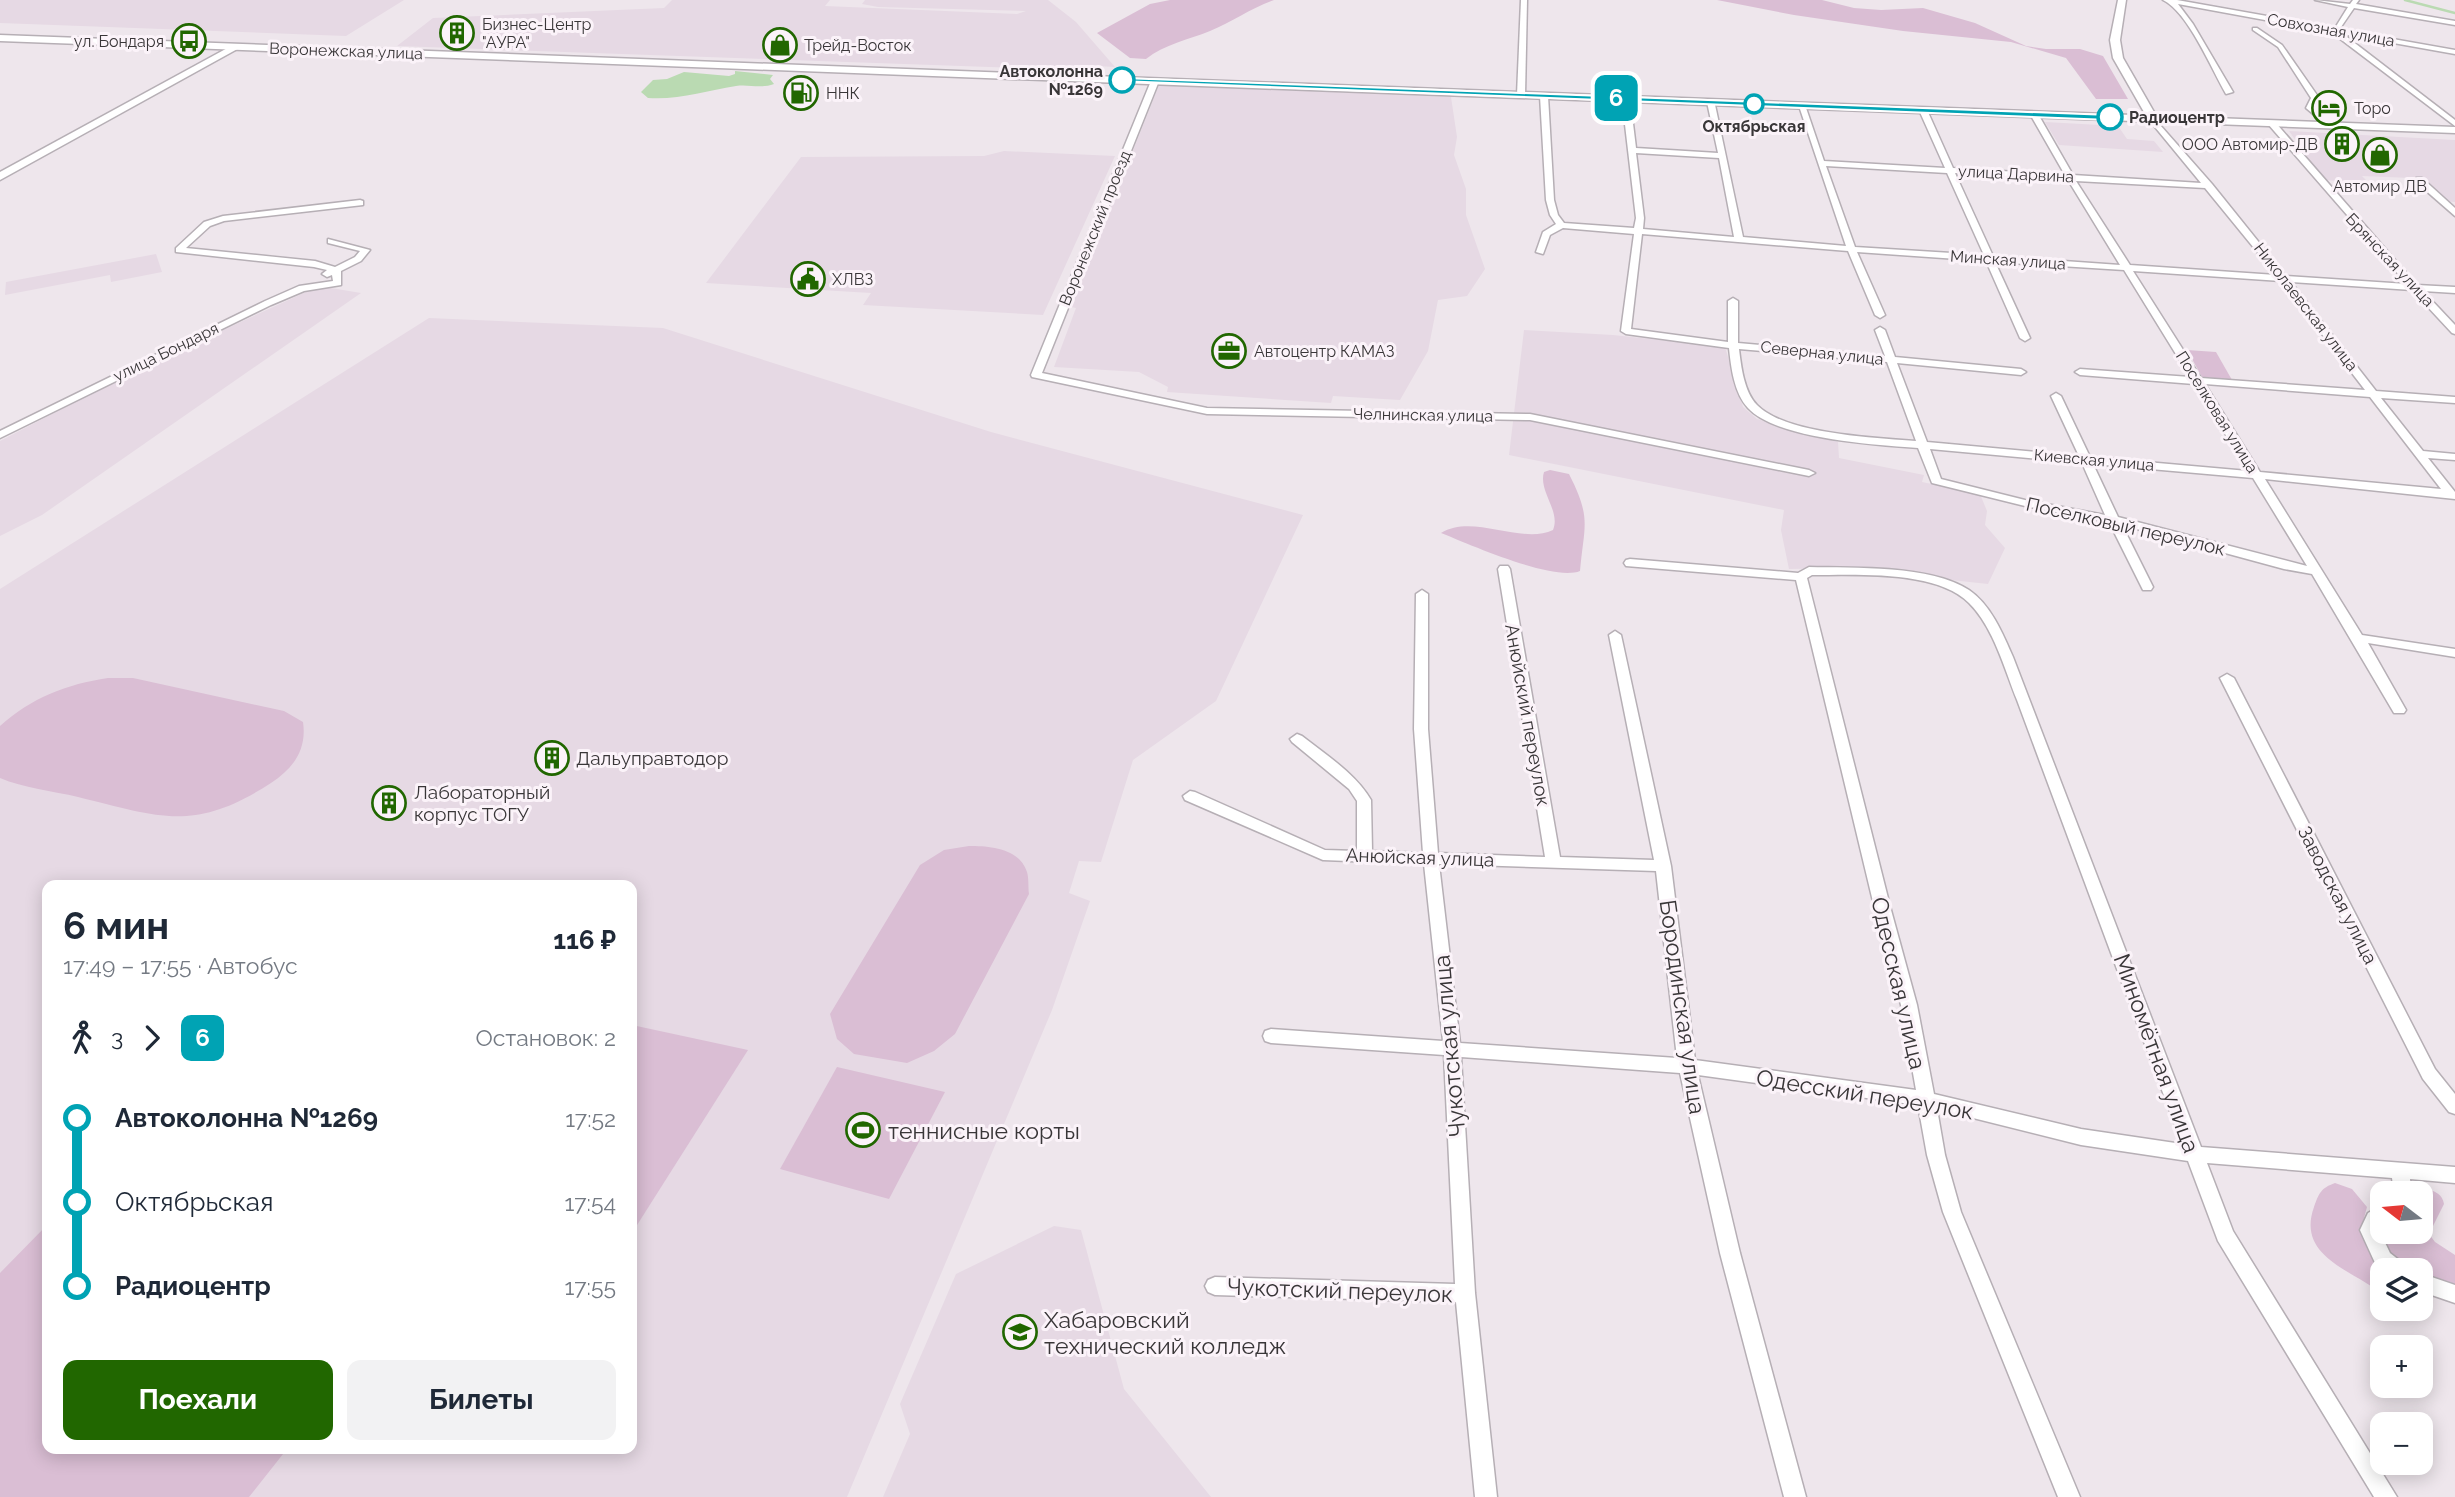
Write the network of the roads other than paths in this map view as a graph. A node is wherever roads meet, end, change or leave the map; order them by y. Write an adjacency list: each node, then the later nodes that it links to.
1 (1524, 0): 17 (street)
2 (2122, 0): 24 (main road)
3 (2170, 0): 8 (street, Совхозная улица); 16 (street)
4 (2318, 0): 5 (street)
5 (2354, 3): 6 (street); 8 (street)
6 (2455, 23)
7 (2255, 29): 27 (street)
8 (2338, 31): 13 (street, Совхозная улица); 26 (street)
9 (0, 38): 10 (highway, Воронежская улица)
10 (211, 46): 11 (highway, Воронежская улица); 14 (highway)
11 (236, 47): 12 (highway, Воронежская улица); 14 (main road)
12 (261, 48): 14 (main road); 15 (highway, Воронежская улица)
13 (2455, 52)
14 (223, 54): 33 (main road)
15 (1155, 81): 17 (highway, Воронежская улица); 61 (street, Воронежский проезд)
16 (2229, 92)
17 (1521, 95): 18 (highway, Воронежская улица)
18 (1544, 96): 19 (highway, Воронежская улица); 39 (street)
19 (1626, 99): 20 (highway, Воронежская улица); 29 (street)
20 (1711, 102): 21 (highway, Воронежская улица); 30 (street)
21 (1801, 105): 22 (highway, Воронежская улица); 31 (street)
22 (1923, 110): 23 (highway, Воронежская улица); 32 (street)
23 (2034, 114): 24 (highway, Воронежская улица); 34 (street, Поселковая улица)
24 (2153, 119): 25 (highway, Воронежская улица); 36 (street, Николаевская улица)
25 (2272, 124): 27 (highway, Воронежская улица); 50 (street, Брянская улица)
26 (2455, 124)
27 (2333, 126): 28 (highway, Воронежская улица)
28 (2455, 130)
29 (1634, 150): 30 (street); 40 (street)
30 (1720, 156): 41 (street)
31 (1823, 163): 32 (street, улица Дарвина); 43 (street)
32 (1948, 170): 34 (street, улица Дарвина); 45 (street)
33 (0, 177)
34 (2070, 177): 36 (street, улица Дарвина); 46 (street, Поселковая улица)
35 (2419, 180): 38 (street)
36 (2209, 186): 48 (street, Николаевская улица)
37 (360, 203): 47 (street)
38 (2455, 214)
39 (1560, 225): 40 (street, Минская улица); 44 (street)
40 (1639, 233): 41 (street, Минская улица); 57 (street, Северная улица)
41 (1739, 239): 43 (street, Минская улица)
42 (331, 241): 47 (street)
43 (1850, 249): 45 (street, Минская улица); 53 (street)
44 (1540, 252)
45 (1989, 258): 46 (street, Минская улица); 56 (street)
46 (2125, 267): 48 (street, Минская улица); 62 (street, Поселковая улица)
47 (336, 270): 49 (street); 49 (street, улица Бондаря)
48 (2285, 280): 50 (street, Минская улица); 63 (street, Николаевская улица)
49 (302, 288): 66 (street, улица Бондаря)
50 (2416, 288): 51 (street, Минская улица); 55 (street, Брянская улица)
51 (2455, 290)
52 (1733, 301): 57 (street)
53 (1880, 315)
54 (1880, 330): 58 (street)
55 (2455, 331)
56 (2025, 338)
57 (1732, 345): 58 (street, Северная улица); 67 (street, Киевская улица)
58 (1891, 359): 59 (street, Северная улица); 67 (street)
59 (2021, 372)
60 (2080, 372): 62 (street)
61 (1036, 375): 71 (street, Челнинская улица)
62 (2196, 380): 63 (street); 72 (street, Поселковая улица)
63 (2376, 394): 65 (street); 68 (street, Николаевская улица)
64 (2056, 396): 70 (street)
65 (2455, 400)
66 (0, 435)
67 (1923, 445): 70 (street, Киевская улица); 74 (street, Поселковый переулок)
68 (2422, 454): 69 (street); 73 (street, Николаевская улица)
69 (2455, 457)
70 (2086, 458): 72 (street, Киевская улица); 74 (street)
71 (1809, 473)
72 (2256, 475): 73 (street, Киевская улица); 77 (street, Поселковая улица)
73 (2452, 496)
74 (2115, 520): 77 (street, Поселковый переулок); 79 (street)
75 (1630, 563): 78 (street)
76 (1504, 569): 90 (street, Анюйский переулок)
77 (2316, 571): 82 (street, Поселковая улица)
78 (1801, 577): 95 (street, Одесская улица); 97 (street, Миномётная улица)
79 (2147, 587)
80 (1422, 594): 89 (street, Чукотская улица)
81 (1615, 635): 91 (street, Бородинская улица)
82 (2358, 638): 83 (street); 85 (street, Поселковая улица)
83 (2455, 653)
84 (2227, 678): 96 (street, Заводская улица)
85 (2399, 710)
86 (1297, 739): 88 (street)
87 (1190, 796): 88 (street, Анюйская улица)
88 (1365, 855): 89 (street, Анюйская улица)
89 (1431, 857): 90 (street, Анюйская улица); 93 (street, Чукотская улица)
90 (1553, 862): 91 (street, Анюйская улица)
91 (1663, 866): 94 (street, Бородинская улица)
92 (1271, 1036): 93 (street, Одесский переулок)
93 (1452, 1048): 94 (street, Одесский переулок); 103 (street, Чукотская улица)
94 (1687, 1066): 95 (street, Одесский переулок); 106 (street, Бородинская улица)
95 (1925, 1099): 97 (street, Одесский переулок); 107 (street, Одесская улица)
96 (2455, 1107)
97 (2193, 1154): 98 (street, Одесский переулок); 108 (street, Миномётная улица)
98 (2400, 1171): 99 (street, Одесский переулок); 100 (street)
99 (2455, 1175)
100 (2401, 1181)
101 (1215, 1286): 103 (street, Чукотский переулок)
102 (2433, 1286): 104 (street)
103 (1465, 1293): 105 (street, Чукотская улица)
104 (2455, 1294)
105 (1486, 1497)
106 (1795, 1497)
107 (2069, 1497)
108 (2386, 1497)

